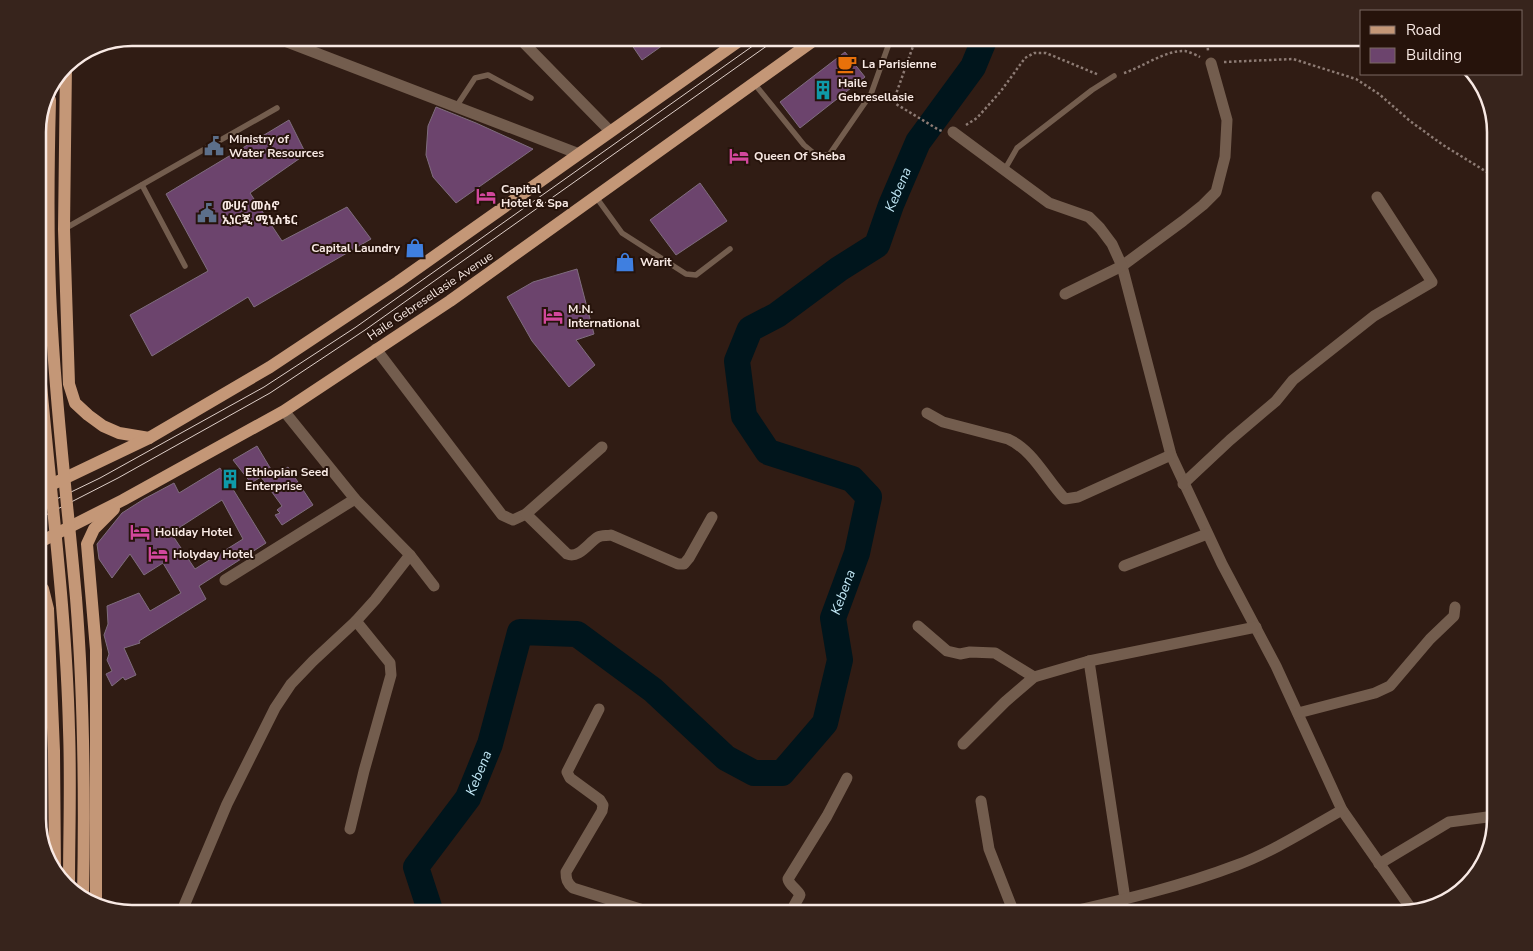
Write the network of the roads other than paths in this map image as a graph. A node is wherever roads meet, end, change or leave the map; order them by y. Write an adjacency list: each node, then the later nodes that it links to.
1 (298, 46): 11 (street)
2 (527, 46): 14 (street)
3 (732, 46): 14 (main road)
4 (805, 46): 9 (main road, Haile Gebresellasie Avenue)
5 (888, 46): 9 (lane)
6 (1211, 63): 24 (street)
7 (1114, 76): 17 (lane)
8 (66, 78): 21 (main road)
9 (753, 82): 19 (main road, Haile Gebresellasie Avenue)
10 (530, 98): 11 (lane)
11 (456, 107): 16 (street)
12 (50, 108): 63 (main road, bridge)
13 (277, 108): 18 (lane)
14 (610, 131): 16 (main road)
15 (953, 132): 17 (street)
16 (579, 154): 29 (main road)
17 (1005, 169): 24 (street)
18 (142, 185): 21 (lane); 23 (lane)
19 (596, 197): 22 (lane); 26 (main road, Haile Gebresellasie Avenue)
20 (1377, 197): 33 (street)
21 (64, 229): 29 (main road)
22 (730, 249)
23 (185, 266)
24 (1122, 266): 25 (street); 32 (street)
25 (1065, 294)
26 (376, 350): 27 (main road, Haile Gebresellasie Avenue); 37 (street)
27 (284, 411): 35 (street); 36 (main road, Haile Gebresellasie Avenue)
28 (927, 413): 32 (street)
29 (149, 438): 34 (main road)
30 (602, 447): 37 (street)
31 (46, 448): 62 (main road, bridge)
32 (1171, 455): 33 (street)
33 (1183, 484): 39 (street)
34 (46, 486)
35 (354, 499): 41 (street); 43 (street)
36 (123, 500): 40 (main road, Haile Gebresellasie Avenue); 64 (main road)
37 (526, 514): 38 (street)
38 (712, 517)
39 (1208, 534): 42 (street); 49 (street)
40 (46, 539)
41 (410, 555): 44 (street); 47 (street)
42 (1124, 566)
43 (225, 580)
44 (434, 586)
45 (46, 603): 60 (main road)
46 (1455, 607): 53 (street)
47 (356, 621): 59 (street); 67 (street)
48 (918, 626): 51 (street)
49 (1256, 627): 50 (street); 53 (street)
50 (1089, 661): 51 (street); 65 (street)
51 (1034, 677): 54 (street)
52 (599, 709): 68 (street)
53 (1298, 713): 57 (street)
54 (964, 744)
55 (847, 778): 69 (street)
56 (981, 801): 70 (street)
57 (1342, 810): 61 (street); 65 (street)
58 (1487, 817): 61 (street)
59 (350, 829)
60 (55, 856)
61 (1379, 864): 66 (street)
62 (69, 877)
63 (83, 889)
64 (96, 896)
65 (1125, 899): 71 (street)
66 (1408, 904)
67 (185, 905)
68 (625, 905)
69 (795, 905)
70 (1011, 905)
71 (1101, 905)

